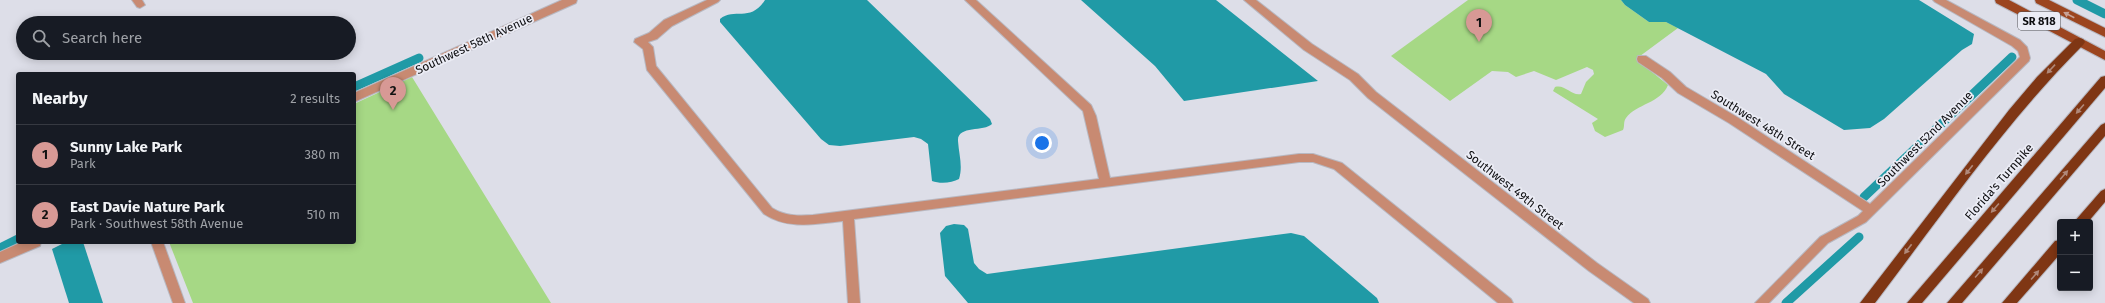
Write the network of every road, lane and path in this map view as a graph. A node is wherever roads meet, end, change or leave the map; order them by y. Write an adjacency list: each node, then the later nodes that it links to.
1 (572, 0): 13 (street, Southwest 58th Avenue)
2 (715, 0): 18 (street)
3 (970, 0): 15 (street)
4 (1250, 0): 27 (street, Southwest 49th Street)
5 (1938, 0): 17 (street, Southwest 52nd Avenue)
6 (2000, 0): 9 (main road, SR 818)
7 (2040, 0): 8 (main road, SR 818, one-way to 7)
8 (2103, 28): 9 (main road)
9 (2079, 42): 10 (main road, SR 818); 29 (highway, one-way to 29)
10 (2105, 56)
11 (1642, 59): 17 (street, Southwest 48th Street)
12 (2105, 80): 30 (highway, Florida's Turnpike, one-way to 30)
13 (356, 97)
14 (2105, 128): 31 (highway, one-way to 14)
15 (1106, 183): 18 (street); 26 (street)
16 (2105, 194): 19 (highway)
17 (1871, 210): 28 (street, Southwest 52nd Avenue)
18 (848, 216): 25 (street)
19 (2083, 219)
20 (30, 244): 23 (street)
21 (158, 244): 24 (street)
22 (2057, 248): 32 (highway, one-way to 22)
23 (0, 256)
24 (179, 303)
25 (854, 303)
26 (1507, 303)
27 (1644, 303)
28 (1761, 303)
29 (1867, 303)
30 (1914, 303)
31 (1954, 303)
32 (2009, 303)

